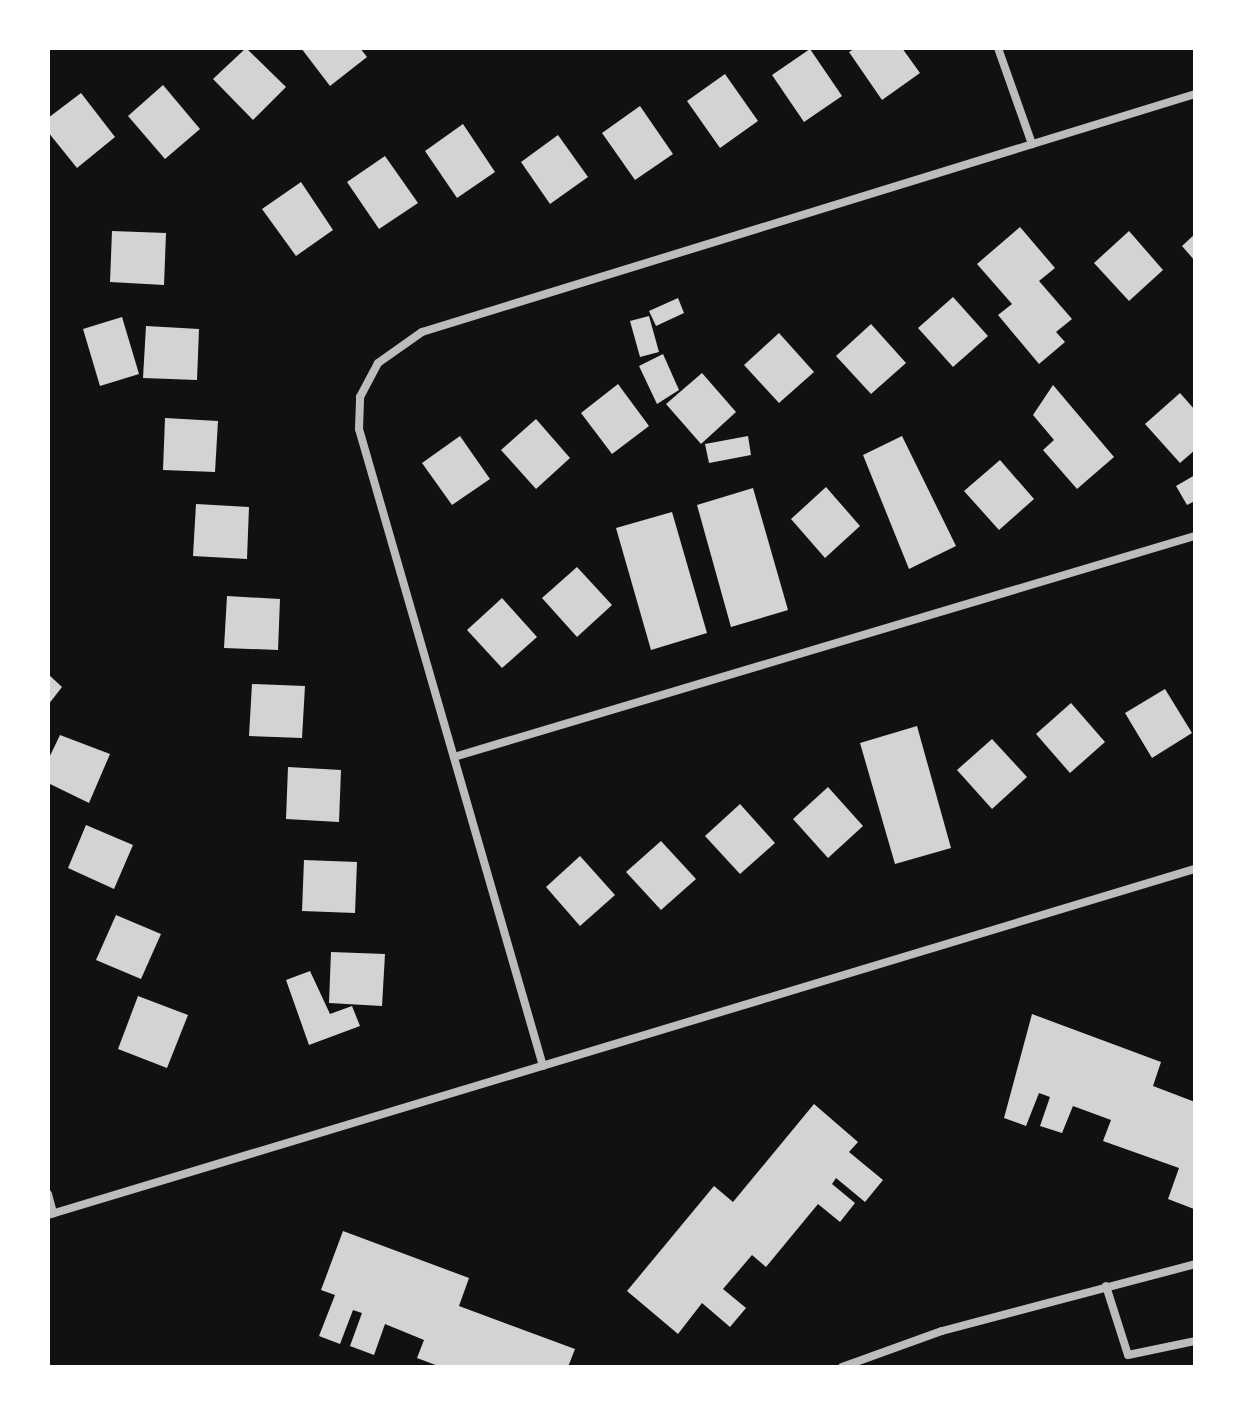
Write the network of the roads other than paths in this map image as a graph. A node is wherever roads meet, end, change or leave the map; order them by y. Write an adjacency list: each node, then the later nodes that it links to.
1 (998, 48): 3 (street)
2 (1195, 94): 3 (street)
3 (1032, 144): 5 (street)
4 (1195, 536): 5 (street)
5 (454, 757): 7 (street)
6 (1195, 869): 7 (street)
7 (543, 1066): 9 (street)
8 (48, 1194): 9 (street)
9 (50, 1214)
10 (1195, 1264): 11 (street)
11 (1106, 1286): 12 (street); 13 (street)
12 (1195, 1341)
13 (842, 1367)

